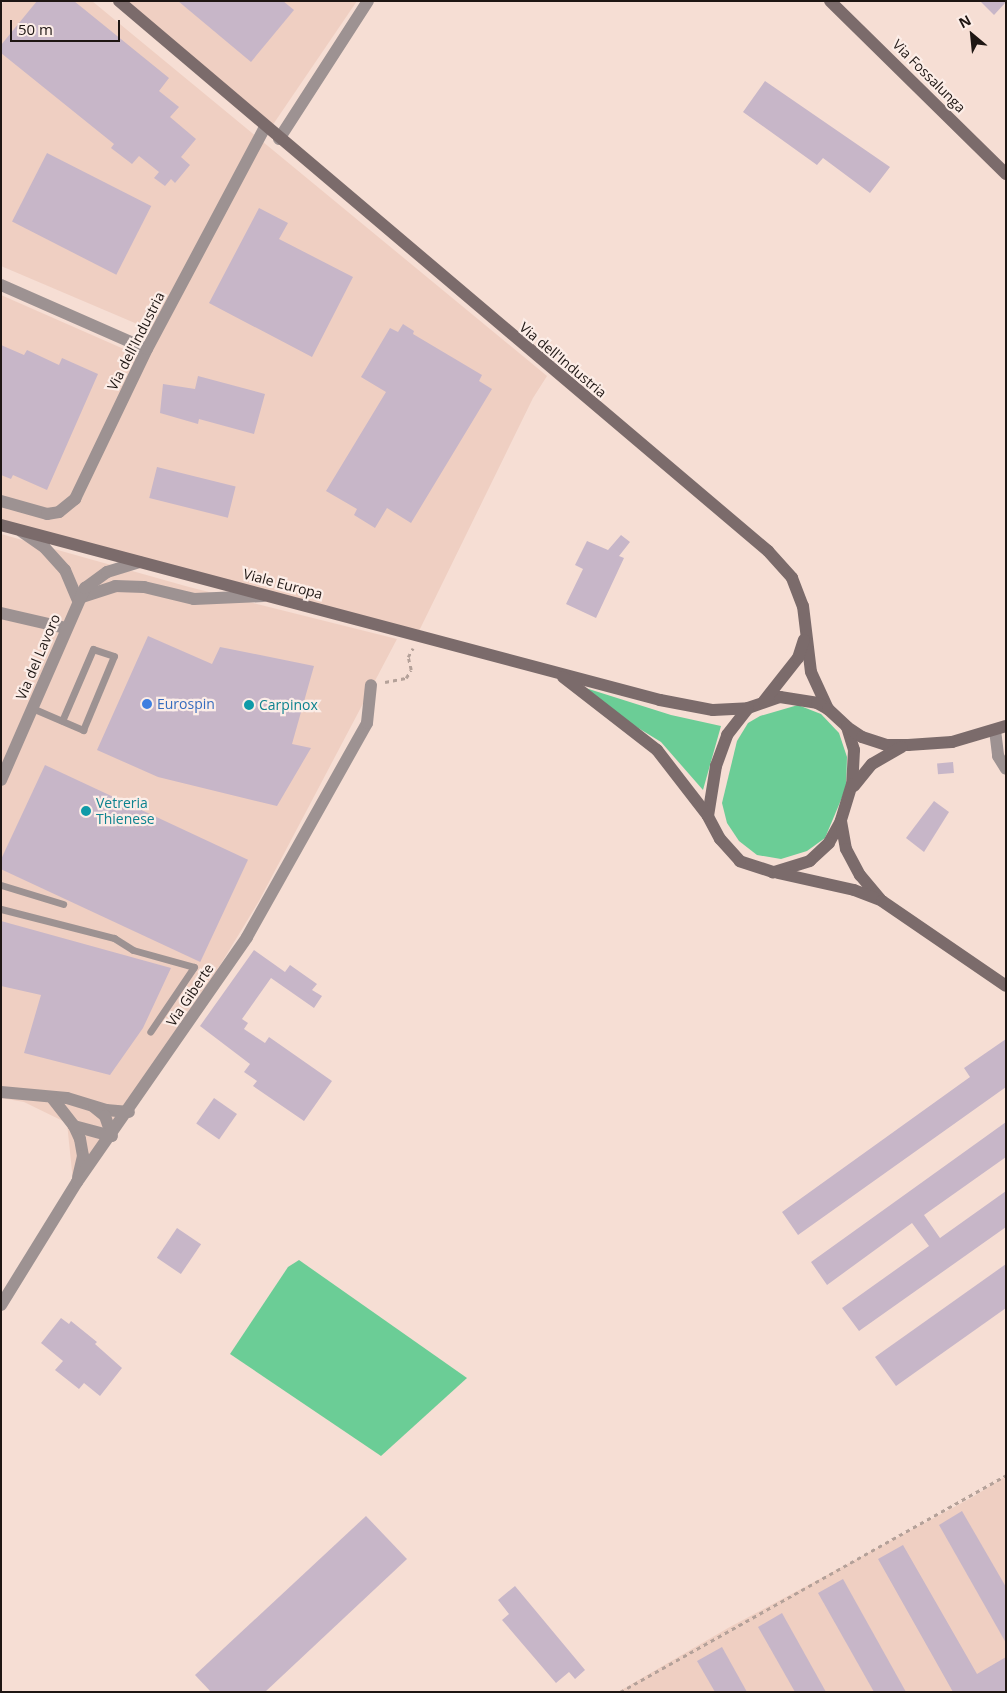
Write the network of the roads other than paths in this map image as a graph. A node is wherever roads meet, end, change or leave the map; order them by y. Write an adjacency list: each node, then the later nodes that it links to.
1 (119, 1): 4 (main road, Via dell'Industria)
2 (368, 1): 5 (street)
3 (830, 1): 6 (main road, Via Fossalunga)
4 (266, 127): 5 (main road, Via dell'Industria); 8 (street, Via dell'Industria)
5 (279, 138): 17 (main road, Via dell'Industria)
6 (1006, 174)
7 (1, 285): 8 (street)
8 (148, 349): 9 (street, Via dell'Industria)
9 (1, 501)
10 (1, 525): 11 (main road, Viale Europa)
11 (21, 531): 12 (main road, Viale Europa); 14 (street)
12 (139, 562): 13 (main road, Viale Europa); 14 (street, Via del Lavoro)
13 (273, 596): 14 (street); 18 (main road, Viale Europa)
14 (78, 600): 16 (street, Via del Lavoro)
15 (1, 613): 16 (street)
16 (66, 628): 21 (street, Via del Lavoro)
17 (805, 638): 20 (main road, Via dell'Industria); 23 (main road, Via dell'Industria)
18 (557, 672): 22 (main road, Viale Europa); 31 (main road)
19 (371, 685): 43 (street, Via Giberte)
20 (764, 701): 22 (main road); 23 (main road)
21 (32, 708): 24 (lane); 29 (street, Via del Lavoro)
22 (748, 708): 31 (main road)
23 (828, 709): 25 (main road)
24 (62, 721): 24 (lane)
25 (847, 727): 27 (main road); 30 (main road)
26 (1000, 728): 27 (main road); 28 (street)
27 (908, 745): 30 (main road)
28 (1006, 769)
29 (1, 780)
30 (849, 794): 32 (main road)
31 (708, 816): 33 (main road)
32 (842, 821): 33 (main road); 35 (main road)
33 (773, 872): 35 (main road)
34 (1, 885): 36 (lane)
35 (882, 901): 38 (main road)
36 (64, 904)
37 (1, 910): 39 (lane)
38 (1006, 986)
39 (150, 1032)
40 (1, 1092): 41 (street)
41 (53, 1099): 42 (street); 44 (street)
42 (93, 1106): 43 (street); 45 (street)
43 (128, 1112): 45 (street, Via Giberte)
44 (74, 1126): 45 (street); 46 (street)
45 (112, 1136): 46 (street, Via Giberte)
46 (77, 1182): 47 (street, Via Giberte)
47 (1, 1305)

